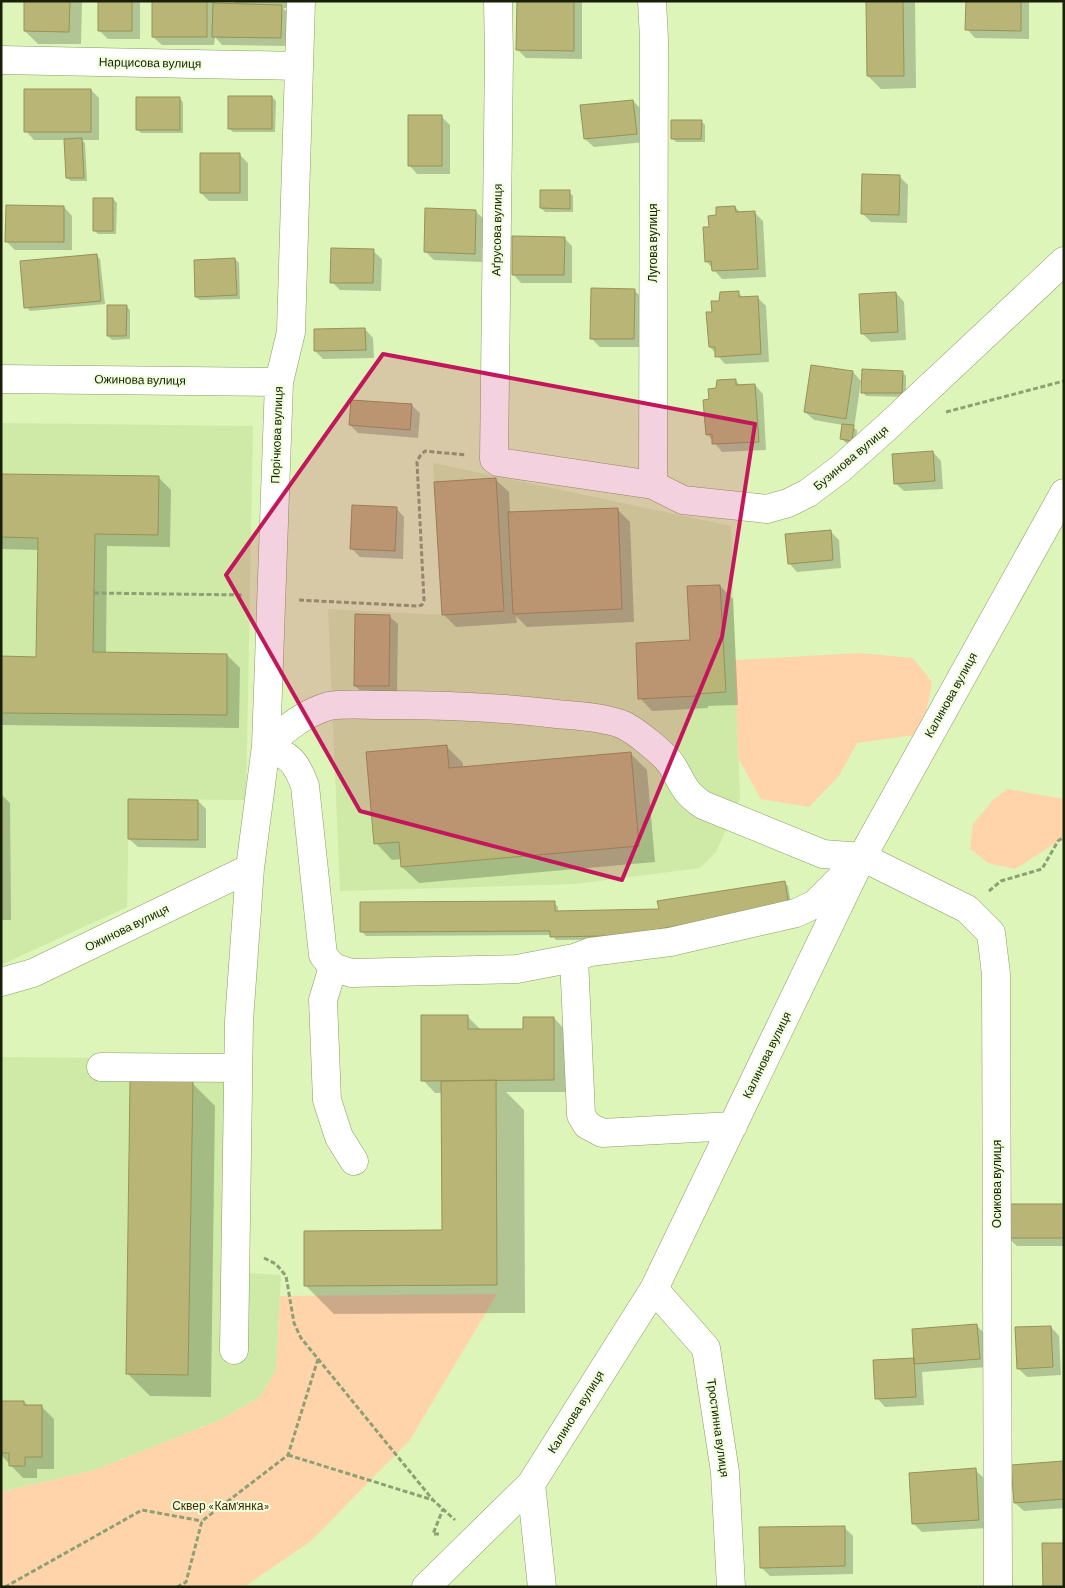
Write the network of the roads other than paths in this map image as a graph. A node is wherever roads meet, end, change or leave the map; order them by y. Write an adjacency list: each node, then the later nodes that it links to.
1 (301, 1): 5 (street, Порічкова вулиця)
2 (498, 1): 9 (street, Аґрусова вулиця)
3 (652, 1): 10 (street, Лугова вулиця)
4 (1, 60): 5 (street, Нарцисова вулиця)
5 (299, 66): 8 (street, Порічкова вулиця)
6 (1064, 261): 10 (street, Бузинова вулиця)
7 (1, 378): 8 (street, Ожинова вулиця)
8 (279, 382): 12 (street, Порічкова вулиця)
9 (494, 459): 10 (street, Бузинова вулиця)
10 (653, 485)
11 (1064, 492): 13 (street, Калинова вулиця)
12 (266, 746): 13 (street); 14 (street, Порічкова вулиця); 16 (street)
13 (862, 857): 15 (street); 20 (street, Калинова вулиця); 28 (street, Осикова вулиця)
14 (250, 868): 17 (street, Ожинова вулиця); 19 (street, Порічкова вулиця)
15 (574, 958): 16 (street); 20 (street)
16 (333, 966): 21 (street)
17 (1, 982)
18 (101, 1067): 19 (street)
19 (238, 1068): 23 (street, Порічкова вулиця)
20 (733, 1126): 22 (street, Калинова вулиця)
21 (354, 1161)
22 (654, 1289): 24 (street, Калинова вулиця); 27 (street, Тростинна вулиця)
23 (234, 1350)
24 (531, 1484): 25 (street, Калинова вулиця); 26 (street)
25 (426, 1587)
26 (542, 1587)
27 (731, 1587)
28 (998, 1587)

